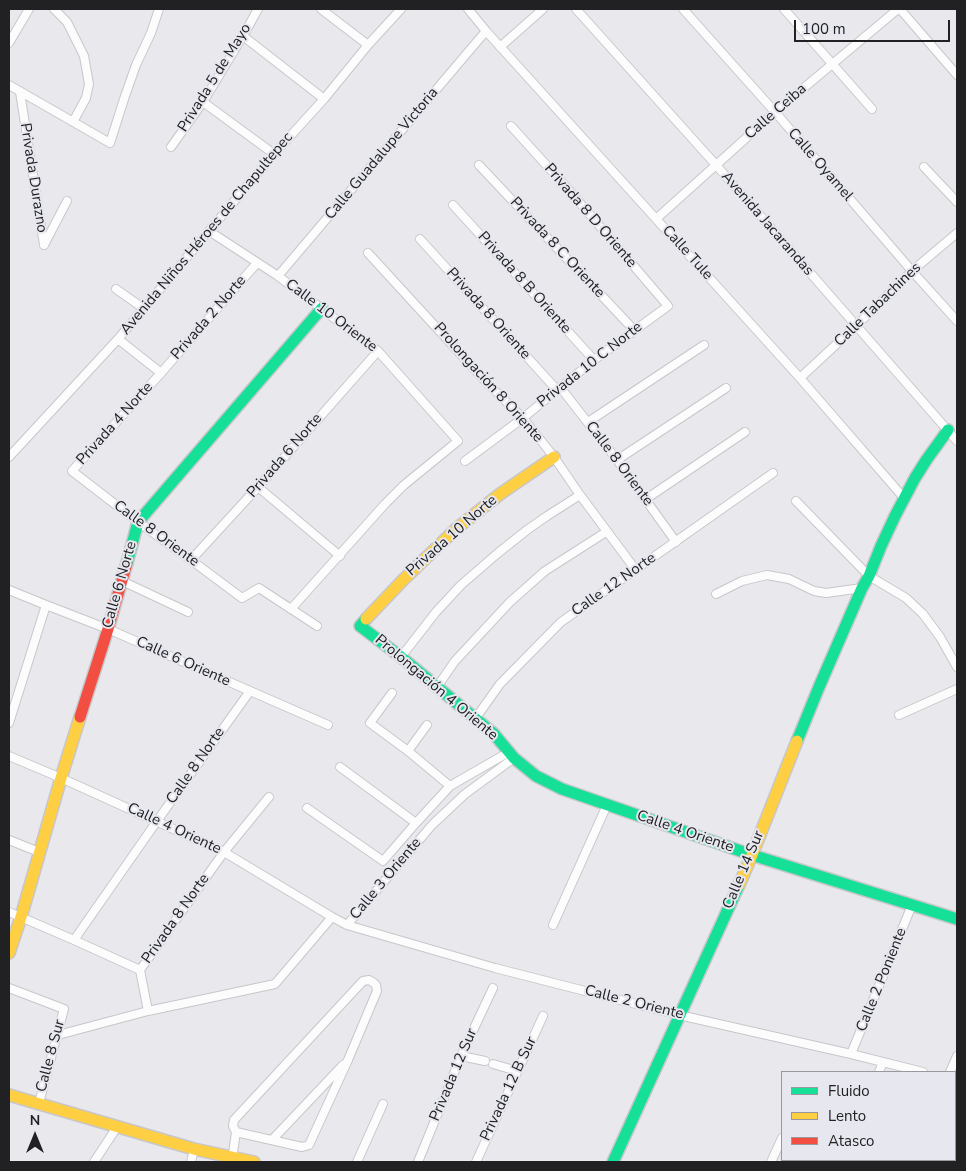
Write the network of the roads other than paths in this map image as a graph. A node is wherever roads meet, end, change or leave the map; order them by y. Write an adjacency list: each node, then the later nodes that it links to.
1 (29, 9): 13 (street)
2 (54, 9): 27 (street)
3 (159, 9): 27 (street)
4 (258, 9): 15 (street, Privada 5 de Mayo)
5 (321, 9): 17 (street)
6 (401, 9): 17 (street, Avenida Niños Héroes de Chapultepec)
7 (468, 9): 14 (street, Calle Tule)
8 (543, 9): 18 (street)
9 (576, 9): 32 (street, Avenida Jacarandas)
10 (683, 9): 26 (street, Calle Oyamel)
11 (784, 9): 19 (street)
12 (899, 9): 19 (street, Calle Ceiba); 20 (street)
13 (12, 29): 16 (street)
14 (486, 31): 18 (street, Calle Tule); 44 (street, Calle Guadalupe Victoria)
15 (243, 36): 23 (street); 24 (street, Privada 5 de Mayo)
16 (9, 43)
17 (368, 45): 23 (street, Avenida Niños Héroes de Chapultepec)
18 (500, 47): 37 (street, Calle Tule)
19 (832, 63): 25 (street); 26 (street, Calle Ceiba)
20 (957, 75)
21 (9, 85): 22 (street)
22 (20, 92): 27 (street); 34 (street, Privada Durazno)
23 (324, 99): 30 (street, Avenida Niños Héroes de Chapultepec)
24 (204, 102): 29 (street, Privada 5 de Mayo); 30 (street)
25 (872, 109)
26 (775, 112): 32 (street, Calle Ceiba); 43 (street, Calle Oyamel)
27 (73, 122)
28 (511, 126): 46 (street, Privada 8 D Oriente)
29 (171, 147)
30 (274, 154): 38 (street, Avenida Niños Héroes de Chapultepec)
31 (479, 166): 51 (street, Privada 8 C Oriente)
32 (716, 166): 37 (street, Calle Ceiba); 50 (street, Avenida Jacarandas)
33 (924, 167): 35 (street)
34 (67, 201)
35 (957, 202)
36 (453, 206): 55 (street, Privada 8 B Oriente)
37 (656, 219): 57 (street, Calle Tule)
38 (209, 231): 42 (street, Calle 10 Oriente); 47 (street, Avenida Niños Héroes de Chapultepec)
39 (957, 233): 43 (street, Calle Tabachines)
40 (420, 239): 58 (street, Privada 8 Oriente)
41 (368, 252): 60 (street, Prolongación 8 Oriente)
42 (257, 263): 44 (street, Calle 10 Oriente); 56 (street, Privada 2 Norte)
43 (912, 271): 49 (street, Calle Oyamel); 50 (street, Calle Tabachines)
44 (278, 276): 48 (street, Calle 10 Oriente)
45 (116, 288): 47 (street)
46 (668, 306): 51 (street, Privada 10 C Norte)
47 (143, 308): 52 (street, Avenida Niños Héroes de Chapultepec)
48 (322, 308): 54 (street, Calle 10 Oriente); 76 (street, Calle 6 Norte)
49 (957, 321)
50 (856, 326): 57 (street, Calle Tabachines); 62 (street, Avenida Jacarandas)
51 (634, 330): 55 (street, Privada 10 C Norte)
52 (118, 339): 56 (street, Privada 4 Norte); 65 (street, Avenida Niños Héroes de Chapultepec)
53 (704, 345): 61 (street)
54 (378, 351): 71 (street, Privada 6 Norte); 79 (street, Calle 10 Oriente)
55 (594, 360): 58 (street, Privada 10 C Norte)
56 (161, 373): 69 (street, Privada 4 Norte)
57 (800, 378): 73 (street, Calle Tule)
58 (558, 388): 60 (street, Privada 10 C Norte); 61 (street, Calle 8 Oriente)
59 (726, 388): 67 (street)
60 (523, 418): 66 (street, Prolongación 8 Oriente); 68 (street, Privada 10 C Norte)
61 (588, 422): 67 (street, Calle 8 Oriente)
62 (948, 430): 64 (street, Avenida Jacarandas); 73 (street, Calle 14 Sur)
63 (745, 432): 74 (street)
64 (957, 441)
65 (9, 457)
66 (554, 457): 72 (street, Prolongación 8 Oriente); 91 (street, Privada 10 Norte)
67 (617, 460): 74 (street, Calle 8 Oriente)
68 (465, 461)
69 (72, 471): 76 (street, Calle 8 Oriente)
70 (773, 473): 78 (street, Calle 12 Norte)
71 (258, 487): 79 (street); 80 (street, Privada 6 Norte)
72 (580, 495): 77 (street, Prolongación 8 Oriente); 93 (street)
73 (904, 498): 82 (street, Calle 14 Sur)
74 (646, 499): 78 (street, Calle 8 Oriente)
75 (796, 501): 82 (street)
76 (138, 522): 80 (street, Calle 8 Oriente); 83 (street, Calle 6 Norte)
77 (606, 532): 81 (street, Prolongación 8 Oriente); 95 (street)
78 (676, 542): 81 (street, Calle 12 Norte)
79 (340, 556): 88 (street)
80 (192, 560): 88 (street, Calle 8 Oriente)
81 (635, 569): 100 (street, Calle 12 Norte)
82 (869, 576): 84 (street, Calle 14 Sur); 94 (street)
83 (122, 581): 89 (street); 92 (street, Calle 6 Norte)
84 (862, 588): 86 (street); 118 (street, Calle 14 Sur)
85 (9, 590): 87 (street, Calle 6 Oriente)
86 (716, 594)
87 (46, 605): 92 (street, Calle 6 Oriente); 101 (street)
88 (291, 609): 90 (street, Calle 8 Oriente)
89 (188, 612)
90 (317, 626)
91 (360, 626): 93 (street, Prolongación 4 Oriente)
92 (108, 629): 97 (street, Calle 6 Oriente); 108 (street, Calle 6 Norte)
93 (400, 657): 95 (street, Prolongación 4 Oriente)
94 (957, 667)
95 (437, 687): 100 (street, Prolongación 4 Oriente)
96 (957, 689): 99 (street)
97 (250, 691): 102 (street, Calle 6 Oriente); 113 (street, Calle 8 Norte)
98 (392, 693): 104 (street)
99 (899, 715)
100 (475, 719): 105 (street, Prolongación 4 Oriente)
101 (9, 723)
102 (328, 725)
103 (427, 725): 104 (street)
104 (408, 751): 109 (street)
105 (511, 755): 109 (street); 111 (street, Calle 4 Oriente); 124 (street, Calle 3 Oriente)
106 (9, 756): 108 (street, Calle 4 Oriente)
107 (340, 767): 114 (street)
108 (61, 778): 113 (street, Calle 4 Oriente); 116 (street, Calle 6 Norte)
109 (450, 786): 114 (street)
110 (269, 797): 117 (street, Privada 8 Norte)
111 (607, 805): 118 (street, Calle 4 Oriente); 125 (street)
112 (307, 808): 114 (street)
113 (157, 821): 117 (street, Calle 4 Oriente); 126 (street, Calle 8 Norte)
114 (416, 824)
115 (9, 840): 116 (street)
116 (39, 852): 121 (street, Calle 6 Norte)
117 (224, 852): 122 (street, Calle 4 Oriente); 128 (street, Privada 8 Norte)
118 (752, 855): 119 (street, Calle 4 Oriente); 132 (street, Calle 14 Sur)
119 (912, 905): 123 (street, Calle 4 Oriente); 135 (street, Calle 2 Poniente)
120 (9, 912): 121 (street)
121 (21, 917): 126 (street); 127 (street, Calle 6 Norte)
122 (332, 918): 124 (street, Calle 3 Oriente); 131 (street, Calle 3 Oriente)
123 (957, 919)
124 (347, 925): 132 (street, Calle 2 Oriente)
125 (553, 925)
126 (74, 940): 128 (street)
127 (9, 952)
128 (140, 970): 131 (street)
129 (9, 988): 134 (street, Calle 8 Sur)
130 (493, 988): 136 (street, Privada 12 Sur)
131 (148, 1011): 134 (street, Calle 3 Oriente)
132 (679, 1015): 135 (street, Calle 2 Oriente); 159 (street, Calle 14 Sur)
133 (543, 1016): 140 (street, Privada 12 B Sur)
134 (58, 1035): 145 (street, Calle 8 Sur)
135 (851, 1054): 139 (street, Calle 2 Oriente)
136 (461, 1056): 140 (street); 157 (street, Privada 12 Sur)
137 (957, 1056): 143 (street)
138 (348, 1060): 148 (street); 149 (street); 149 (street)
139 (883, 1062): 141 (street); 142 (street, Calle 2 Oriente)
140 (517, 1071): 158 (street, Privada 12 B Sur)
141 (879, 1071)
142 (919, 1071)
143 (950, 1071)
144 (9, 1095): 145 (street)
145 (39, 1103): 147 (street)
146 (383, 1104): 156 (street)
147 (117, 1127): 151 (street); 153 (street)
148 (236, 1132): 149 (street); 152 (street)
149 (272, 1140)
150 (781, 1140): 160 (street)
151 (194, 1149): 152 (street); 154 (street)
152 (232, 1160): 155 (street)
153 (94, 1162)
154 (191, 1162)
155 (254, 1162)
156 (357, 1162)
157 (418, 1162)
158 (476, 1162)
159 (613, 1162)
160 (771, 1162)

